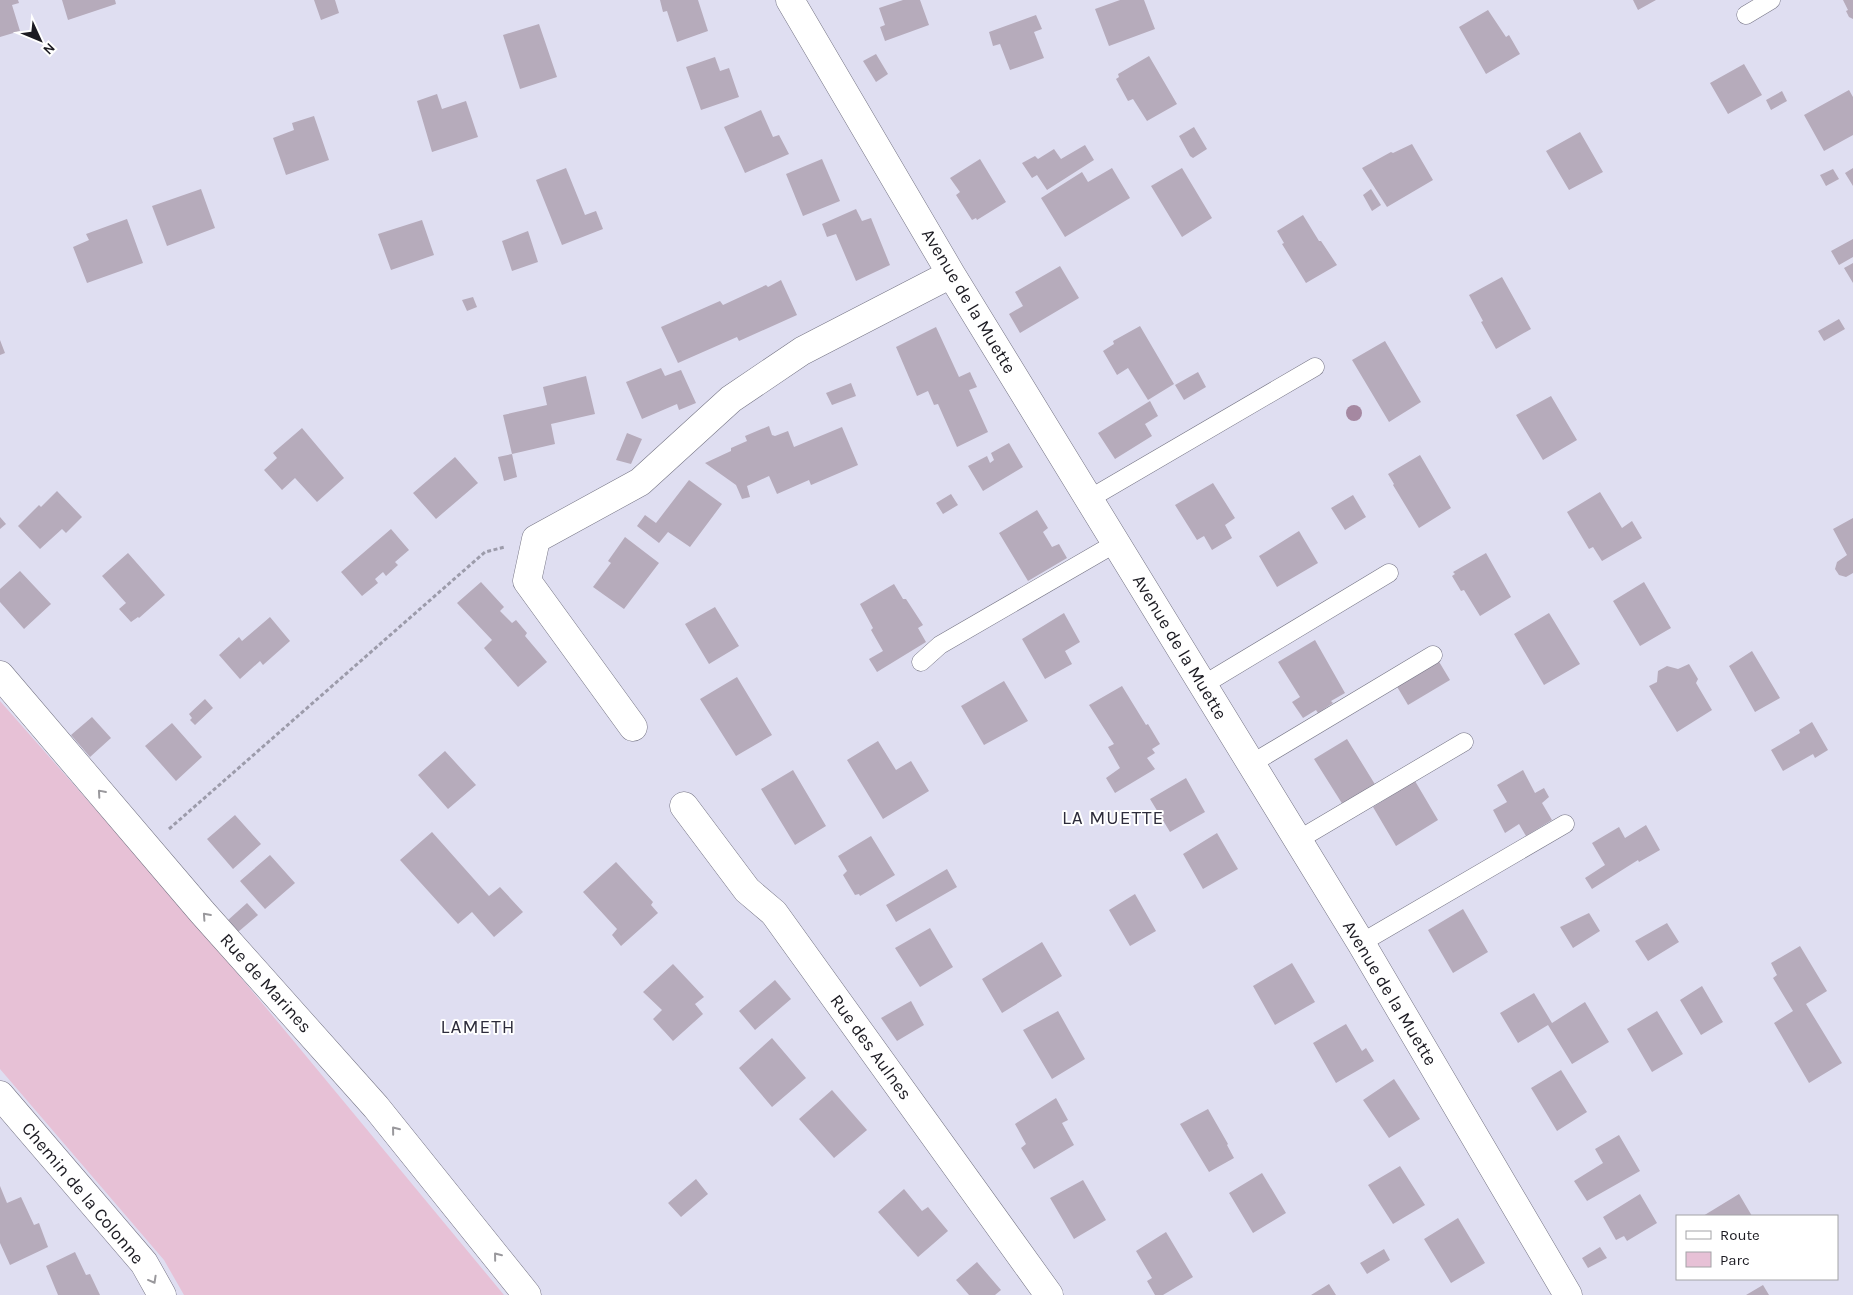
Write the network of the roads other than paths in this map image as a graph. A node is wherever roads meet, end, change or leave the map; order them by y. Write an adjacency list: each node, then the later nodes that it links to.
1 (790, 0): 4 (street, Avenue de la Muette)
2 (1771, 0): 3 (lane)
3 (1746, 15)
4 (951, 274): 6 (street, Avenue de la Muette); 13 (street)
5 (1315, 367): 6 (lane)
6 (1089, 499): 7 (street, Avenue de la Muette)
7 (1116, 543): 10 (lane); 12 (street, Avenue de la Muette)
8 (1389, 573): 12 (lane)
9 (1433, 655): 15 (lane)
10 (920, 662)
11 (0, 675): 22 (street, Rue de Marines, one-way to 11)
12 (1203, 685): 15 (street, Avenue de la Muette)
13 (633, 727)
14 (1464, 742): 18 (lane)
15 (1251, 764): 18 (street, Avenue de la Muette)
16 (684, 806): 23 (street, Rue des Aulnes)
17 (1565, 824): 19 (lane)
18 (1298, 840): 19 (street, Avenue de la Muette)
19 (1361, 943): 24 (street, Avenue de la Muette)
20 (0, 1095): 21 (street, Chemin de la Colonne, one-way to 21)
21 (162, 1295)
22 (527, 1295)
23 (1050, 1295)
24 (1568, 1295)

